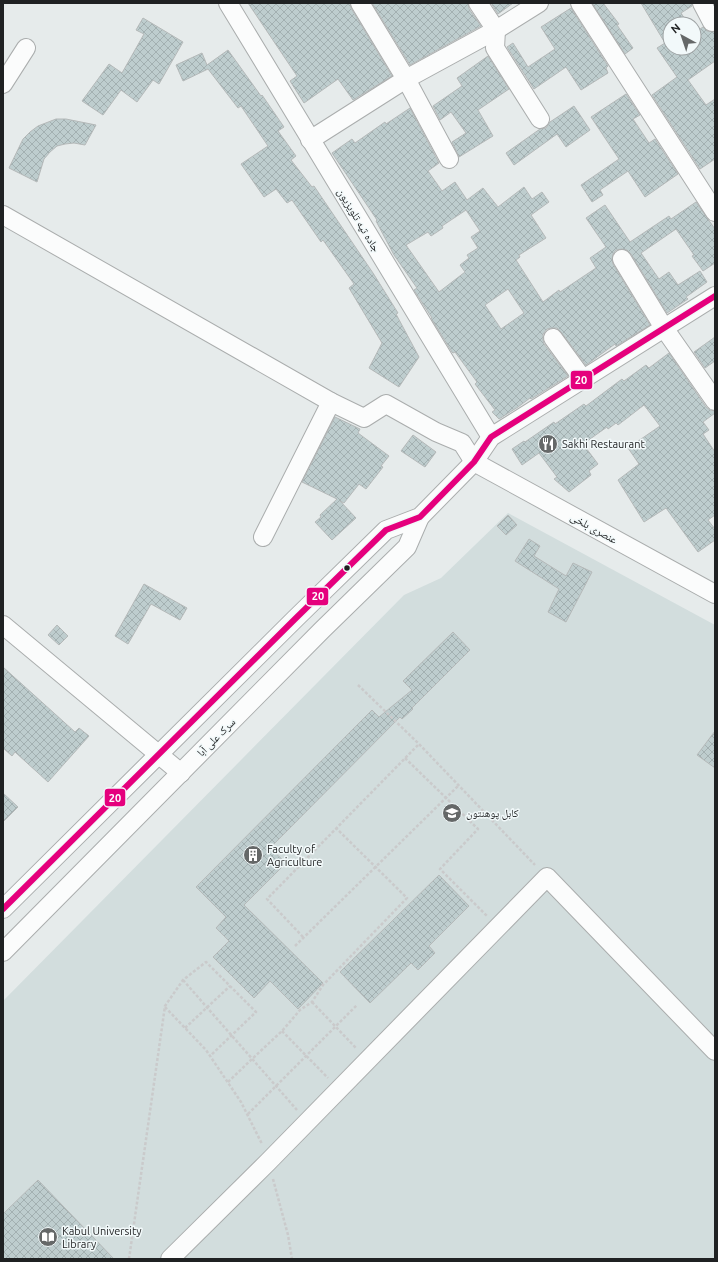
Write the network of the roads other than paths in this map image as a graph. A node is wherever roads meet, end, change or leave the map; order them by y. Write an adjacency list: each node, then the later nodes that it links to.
1 (228, 3): 13 (street, جاده تپه تلویزیون)
2 (360, 3): 10 (street)
3 (478, 3): 8 (street)
4 (539, 3): 8 (street)
5 (580, 3): 15 (street)
6 (702, 3): 7 (street)
7 (712, 22)
8 (496, 30): 10 (street); 12 (street)
9 (26, 48): 11 (street)
10 (406, 79): 13 (street); 14 (street)
11 (3, 84)
12 (540, 119)
13 (310, 140): 24 (street, جاده تپه تلویزیون)
14 (449, 159)
15 (715, 212)
16 (3, 215): 23 (street)
17 (622, 259): 19 (street)
18 (715, 296): 19 (street)
19 (664, 328): 21 (street); 22 (street)
20 (553, 338): 21 (street)
21 (583, 379): 24 (street)
22 (715, 401)
23 (331, 402): 25 (street); 27 (street)
24 (491, 437): 25 (street)
25 (474, 462): 26 (street); 28 (street, عنصری بلخی)
26 (420, 517): 30 (street); 31 (street, سرک علی آبا)
27 (263, 537)
28 (715, 594)
29 (3, 626): 30 (street)
30 (158, 755): 31 (street); 32 (street)
31 (181, 773): 33 (street, سرک علی آبا)
32 (3, 909)
33 (3, 952)
34 (715, 1051): 35 (street)
35 (170, 1259)

